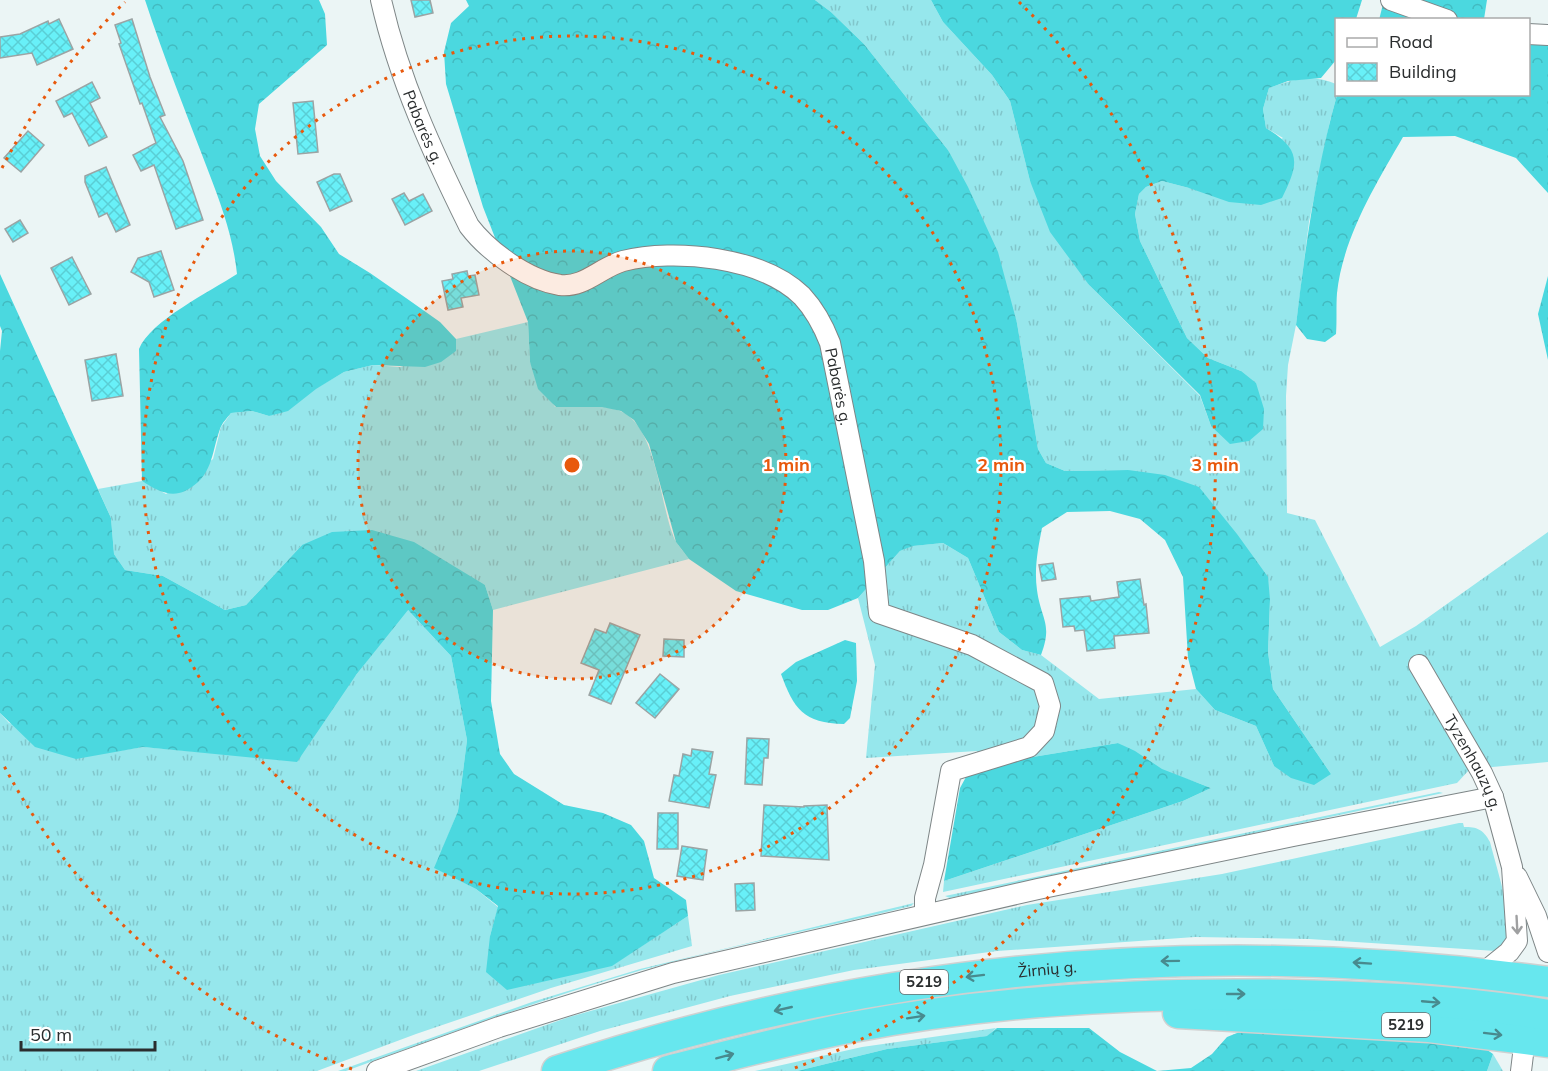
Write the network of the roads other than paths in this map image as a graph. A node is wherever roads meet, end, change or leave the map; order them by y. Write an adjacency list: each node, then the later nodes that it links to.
1 (381, 0): 9 (street, Pabarės g.)
2 (1391, 0): 3 (street)
3 (1441, 18)
4 (1530, 34): 5 (street)
5 (1548, 35)
6 (1419, 665): 7 (street, Tyzenhauzų g.)
7 (1493, 797): 8 (street, Tyzenhauzų g.); 9 (street)
8 (1512, 867): 10 (street, Tyzenhauzų g.); 11 (street, Tyzenhauzų g., one-way to 11)
9 (926, 914): 16 (street)
10 (1548, 952)
11 (1483, 973): 12 (highway, Žirnių g. / 5219); 17 (highway, Žirnių g. / 5219, one-way to 17)
12 (1548, 982)
13 (1031, 1003): 14 (highway, Žirnių g. / 5219, one-way to 14); 15 (highway, 5219, one-way to 15); 18 (highway, Žirnių g. / 5219, one-way to 13)
14 (1548, 1015)
15 (1536, 1040): 19 (street)
16 (377, 1071)
17 (557, 1071)
18 (668, 1071)
19 (1521, 1071)

